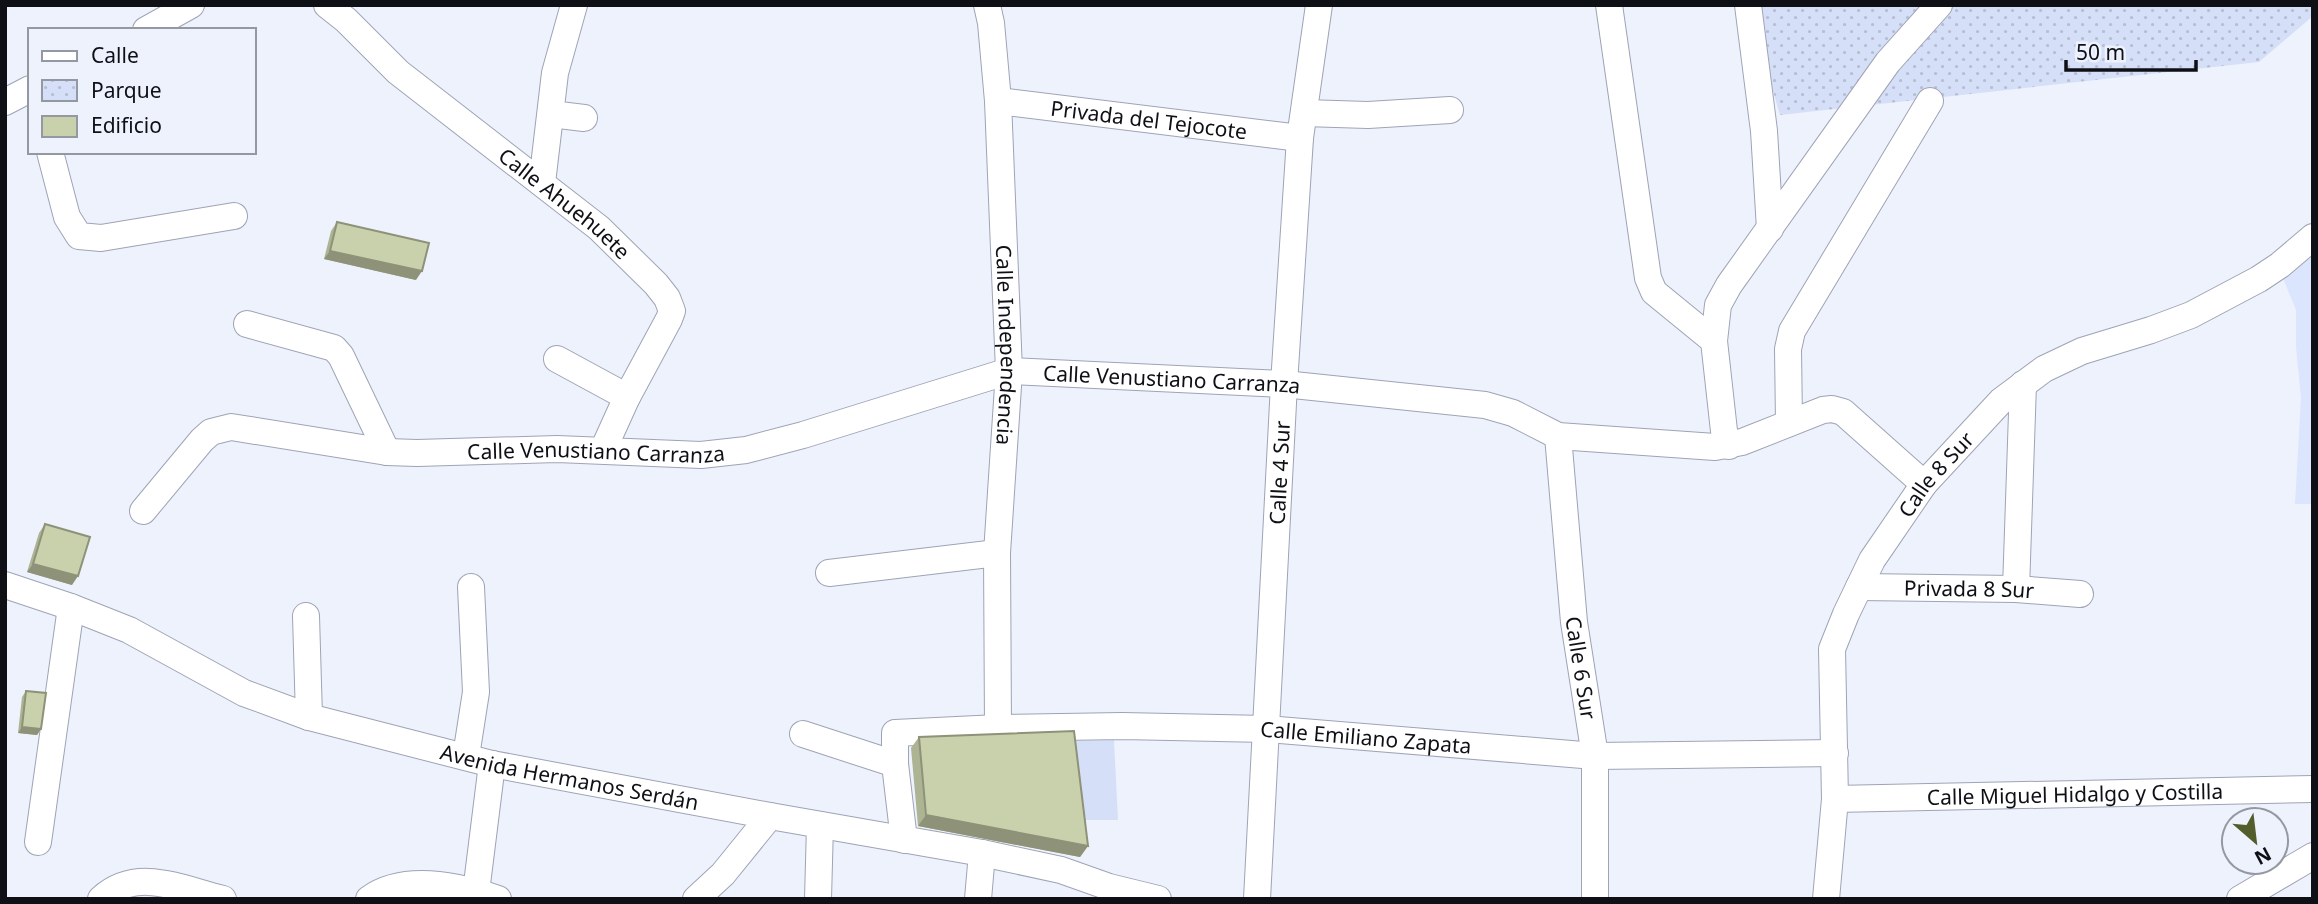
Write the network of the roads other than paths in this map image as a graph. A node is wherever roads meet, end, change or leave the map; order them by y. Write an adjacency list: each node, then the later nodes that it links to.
1 (191, 5): 9 (street)
2 (327, 5): 19 (street, Calle Ahuehuete)
3 (574, 5): 15 (street)
4 (986, 5): 11 (street, Calle Independencia)
5 (1319, 5): 17 (street, Calle 4 Sur)
6 (1609, 5): 24 (street)
7 (1748, 5): 21 (street)
8 (1939, 5): 21 (street)
9 (150, 28)
10 (28, 90): 13 (street)
11 (998, 101): 17 (street, Privada del Tejocote); 26 (street, Calle Independencia)
12 (1930, 101): 30 (street)
13 (5, 102)
14 (1450, 110): 17 (street, Privada del Tejocote)
15 (551, 114): 16 (street); 19 (street)
16 (584, 118)
17 (1302, 126): 27 (street, Calle 4 Sur)
18 (51, 154): 20 (street)
19 (542, 183): 29 (street, Calle Ahuehuete)
20 (234, 216)
21 (1770, 229): 24 (street)
22 (2313, 237): 28 (street, Calle 8 Sur)
23 (247, 324): 34 (street)
24 (1714, 341): 32 (street)
25 (557, 359): 29 (street)
26 (1009, 372): 27 (street, Calle Venustiano Carranza); 33 (street, Calle Venustiano Carranza); 37 (street, Calle Independencia)
27 (1284, 384): 31 (street, Calle Venustiano Carranza); 48 (street, Calle 4 Sur)
28 (2023, 384): 35 (street, Calle 8 Sur); 42 (street)
29 (627, 397): 33 (street, Calle Ahuehuete)
30 (1789, 423): 32 (street, Calle Venustiano Carranza); 35 (street, Calle Venustiano Carranza)
31 (1558, 436): 32 (street, Calle Venustiano Carranza); 52 (street, Calle 6 Sur)
32 (1729, 446)
33 (603, 450): 34 (street, Calle Venustiano Carranza)
34 (387, 452): 36 (street, Calle Venustiano Carranza)
35 (1924, 484): 41 (street, Calle 8 Sur)
36 (143, 511)
37 (998, 553): 38 (street); 47 (street, Calle Independencia)
38 (829, 573)
39 (5, 585): 44 (street, Avenida Hermanos Serdán)
40 (471, 587): 51 (street)
41 (1859, 587): 42 (street, Privada 8 Sur); 50 (street, Calle 8 Sur)
42 (2016, 589): 43 (street, Privada 8 Sur)
43 (2080, 594)
44 (71, 607): 46 (street, Avenida Hermanos Serdán); 60 (street)
45 (306, 616): 46 (street)
46 (309, 717): 51 (street, Avenida Hermanos Serdán)
47 (998, 728): 48 (street, Calle Emiliano Zapata); 54 (street, Calle Emiliano Zapata)
48 (1267, 729): 52 (street, Calle Emiliano Zapata); 71 (street, Calle 4 Sur)
49 (803, 734): 54 (street)
50 (1835, 752): 52 (street, Calle Emiliano Zapata); 56 (street, Calle 8 Sur)
51 (466, 756): 53 (street, Avenida Hermanos Serdán)
52 (1595, 757): 72 (street, Calle 6 Sur)
53 (492, 764): 57 (street, Avenida Hermanos Serdán); 63 (street)
54 (895, 764): 59 (street)
55 (2313, 789): 56 (street, Calle Miguel Hidalgo y Costilla)
56 (1835, 799): 73 (street, Calle 8 Sur)
57 (770, 816): 58 (street, Avenida Hermanos Serdán); 67 (street)
58 (820, 825): 59 (street, Avenida Hermanos Serdán); 68 (street)
59 (904, 840): 61 (street, Avenida Hermanos Serdán)
60 (38, 842)
61 (982, 853): 69 (street); 70 (street, Avenida Hermanos Serdán)
62 (2313, 856): 74 (street)
63 (487, 895): 66 (street)
64 (101, 899): 65 (street)
65 (223, 899)
66 (369, 899)
67 (696, 899)
68 (818, 899)
69 (978, 899)
70 (1158, 899)
71 (1257, 899)
72 (1595, 899)
73 (1826, 899)
74 (2240, 899)

